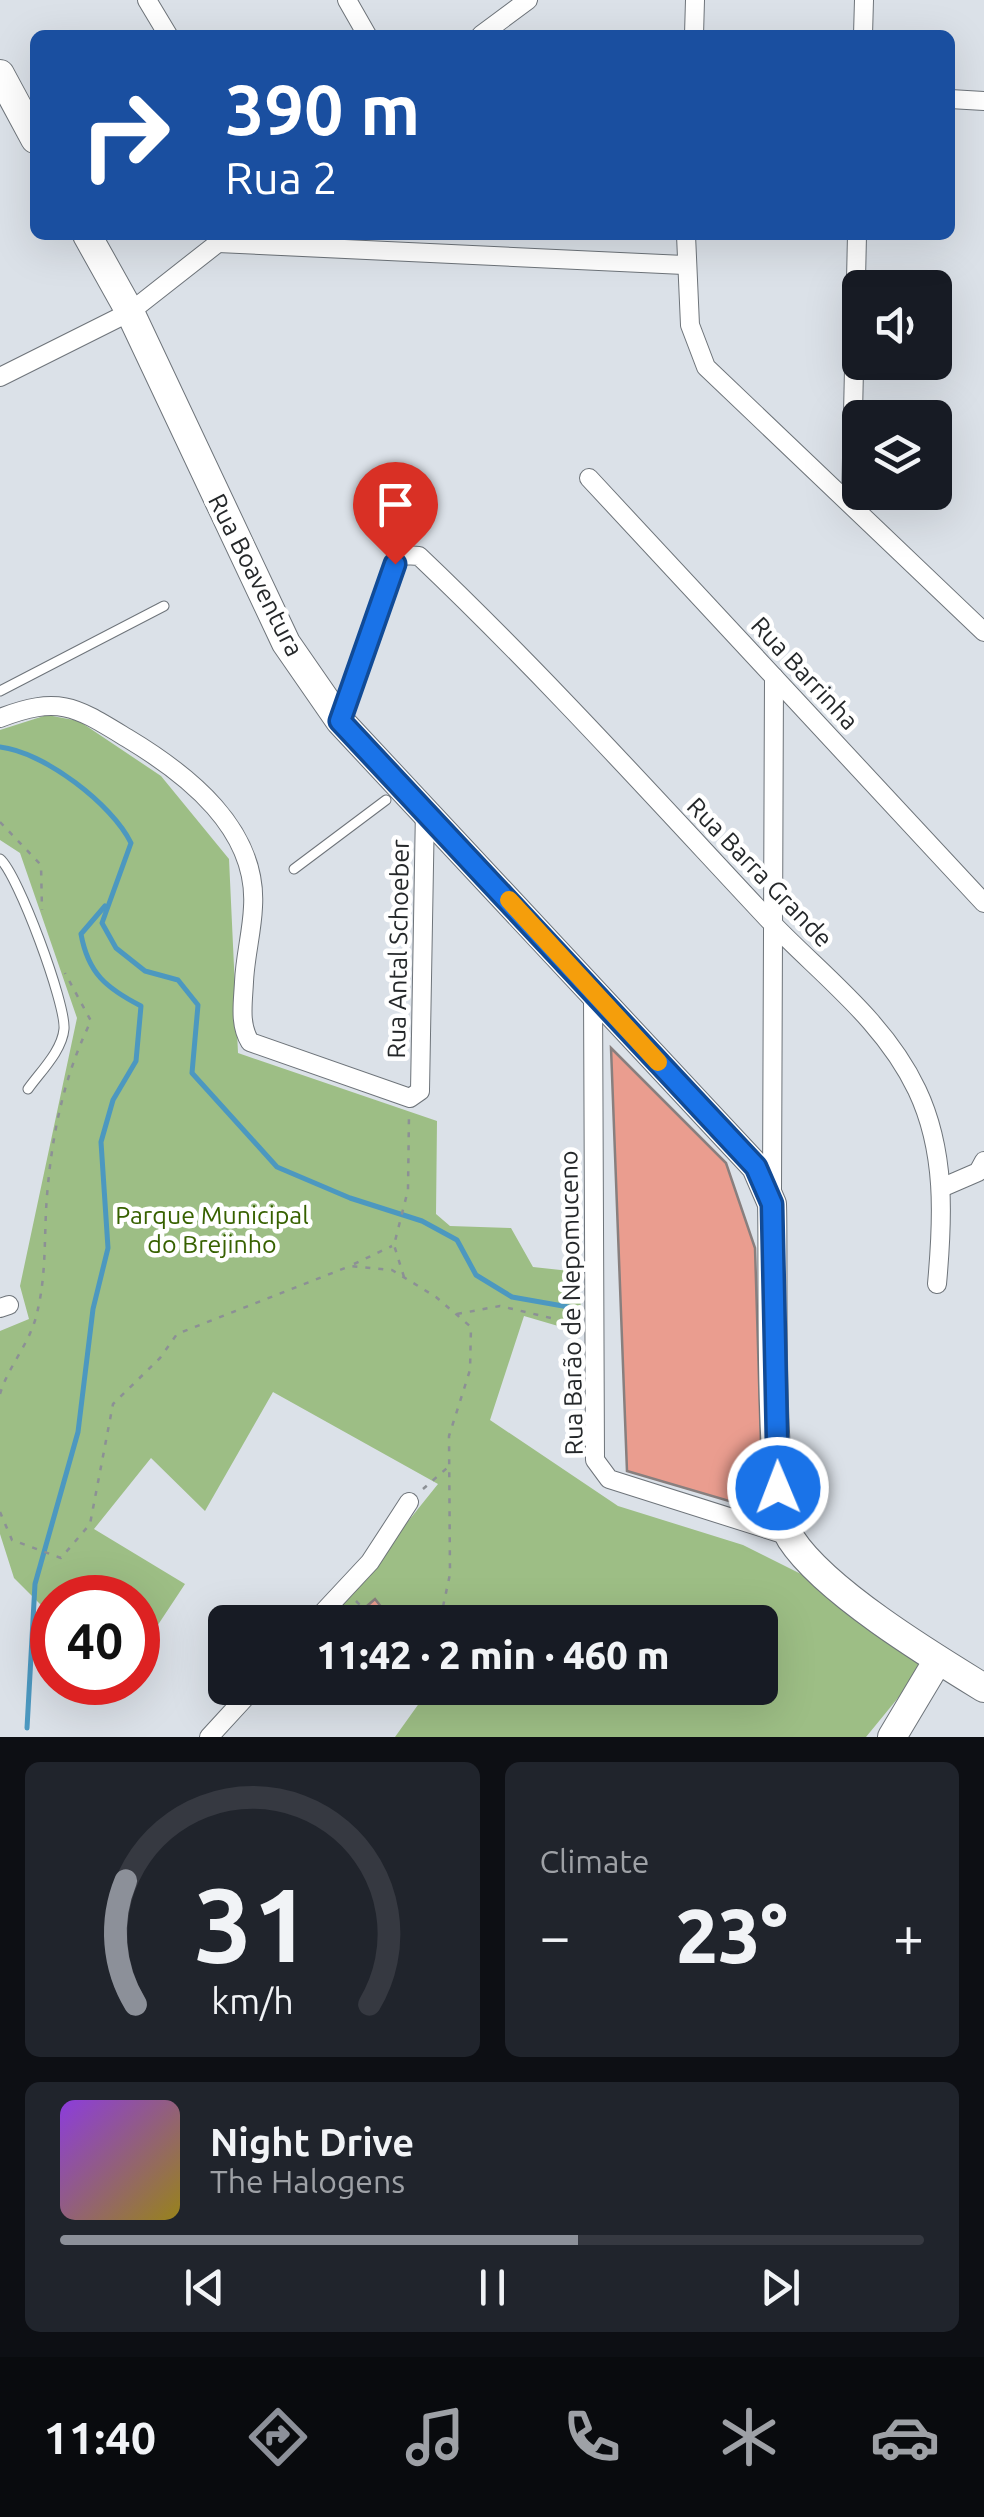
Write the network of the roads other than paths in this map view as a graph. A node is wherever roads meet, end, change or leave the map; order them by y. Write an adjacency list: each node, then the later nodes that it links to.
1 (147, 0): 6 (street)
2 (346, 0): 7 (street)
3 (695, 0): 9 (street)
4 (864, 0): 10 (street)
5 (520, 6): 8 (street)
6 (165, 30)
7 (364, 30)
8 (487, 30)
9 (694, 30)
10 (863, 30)
11 (0, 74): 14 (street)
12 (955, 99): 13 (street)
13 (984, 101)
14 (30, 129)
15 (91, 240): 21 (street, Rua Boaventura)
16 (222, 240): 21 (street)
17 (241, 240): 20 (street)
18 (686, 240): 20 (street)
19 (857, 240): 23 (street)
20 (684, 265): 25 (street)
21 (130, 312): 22 (street); 32 (street, Rua Boaventura)
22 (0, 377)
23 (853, 400)
24 (588, 478): 29 (street, Rua Barrinha)
25 (842, 495)
26 (857, 510): 28 (street)
27 (164, 606): 30 (lane)
28 (984, 632)
29 (774, 677): 37 (street, Rua Barrinha); 38 (street)
30 (0, 691)
31 (0, 718): 34 (street, Rua Antal Schoeber)
32 (340, 721): 33 (street, Rua Boaventura); 38 (street, Rua Barra Grande)
33 (395, 794): 34 (street, Rua Boaventura); 36 (lane)
34 (425, 809): 39 (street, Rua Boaventura)
35 (0, 860): 40 (lane)
36 (294, 869)
37 (984, 902)
38 (775, 926): 42 (street, Rua Barra Grande); 43 (street)
39 (593, 992): 43 (street, Rua Boaventura); 46 (street, Rua Barão de Nepomuceno)
40 (28, 1090)
41 (984, 1161): 42 (street)
42 (940, 1188): 44 (street, Rua Barra Grande)
43 (772, 1204): 46 (street, Rua Boaventura)
44 (938, 1284)
45 (409, 1502): 47 (street)
46 (789, 1536): 48 (street, Rua Boaventura)
47 (330, 1605)
48 (938, 1660): 49 (street, Rua Boaventura); 52 (street)
49 (984, 1688)
50 (238, 1705): 51 (street)
51 (209, 1737)
52 (892, 1737)

